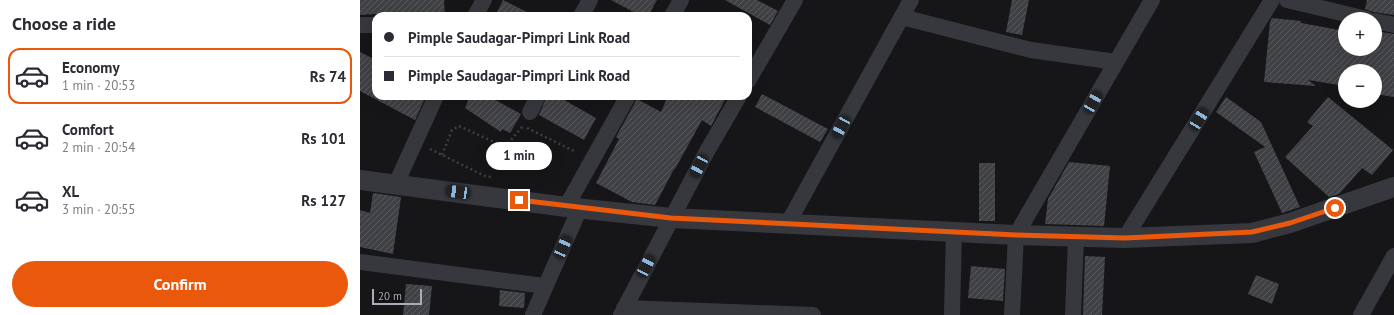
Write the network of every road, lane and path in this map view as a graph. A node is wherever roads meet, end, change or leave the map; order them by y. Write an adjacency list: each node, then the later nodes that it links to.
1 (484, 0): 9 (street)
2 (590, 0): 10 (street)
3 (681, 0): 11 (street)
4 (794, 0): 19 (street)
5 (911, 0): 13 (street)
6 (1152, 0): 18 (street)
7 (1272, 0): 38 (street)
8 (1287, 0): 12 (street)
9 (477, 12)
10 (583, 12)
11 (674, 12)
12 (1338, 12)
13 (902, 17): 18 (street); 34 (street)
14 (1382, 22): 17 (street)
15 (360, 25): 16 (street)
16 (372, 25)
17 (1394, 25)
18 (1116, 62): 36 (street)
19 (752, 74)
20 (434, 100): 25 (street)
21 (536, 100): 24 (street)
22 (626, 100): 32 (street)
23 (737, 100): 33 (street)
24 (530, 112)
25 (415, 142): 27 (path); 30 (street)
26 (576, 152): 27 (path)
27 (442, 155): 28 (path)
28 (492, 178)
29 (360, 180): 30 (street)
30 (396, 184): 32 (street)
31 (1394, 187): 38 (street)
32 (573, 207): 33 (street); 41 (street)
33 (671, 218): 34 (street); 42 (street)
34 (788, 223): 35 (street)
35 (954, 232): 36 (street); 45 (street)
36 (1016, 235): 37 (street); 46 (street)
37 (1076, 237): 38 (street); 47 (street)
38 (1125, 238)
39 (1394, 256): 48 (street)
40 (360, 262): 41 (street)
41 (545, 286): 43 (street)
42 (623, 312): 44 (street)
43 (533, 315)
44 (813, 315)
45 (952, 315)
46 (1012, 315)
47 (1073, 315)
48 (1361, 315)

